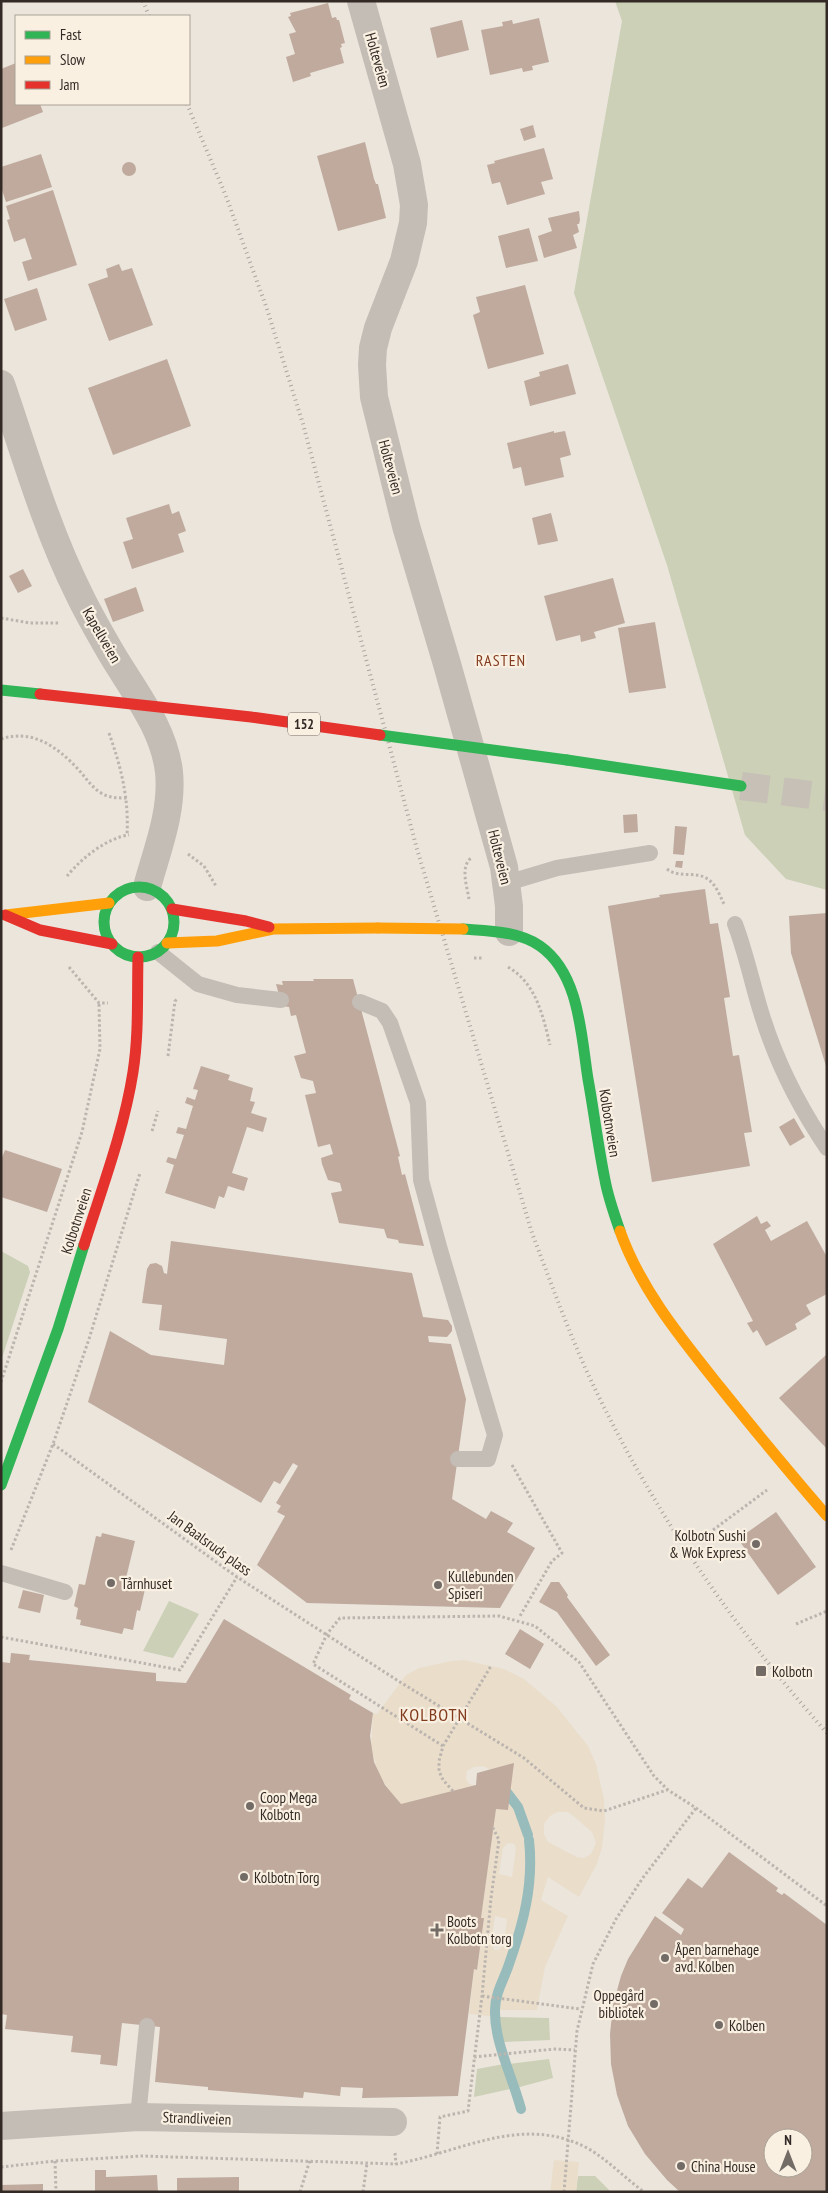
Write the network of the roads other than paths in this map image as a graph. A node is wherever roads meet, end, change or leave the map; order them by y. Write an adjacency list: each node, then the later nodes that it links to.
1 (361, 1): 6 (street, Holteveien)
2 (1, 384): 7 (street, Kapellveien)
3 (1, 690): 4 (street, 152, bridge)
4 (741, 786)
5 (650, 853): 6 (lane)
6 (507, 883): 13 (street, Holteveien)
7 (148, 887): 8 (street); 9 (street)
8 (109, 903): 10 (street); 14 (street)
9 (172, 909): 12 (street, Kolbotnveien); 15 (street)
10 (3, 914): 14 (street)
11 (734, 924): 19 (lane)
12 (273, 928): 13 (street, Kolbotnveien, bridge); 15 (street, Kolbotnveien)
13 (509, 932): 22 (street, Kolbotnveien)
14 (112, 944): 16 (street)
15 (162, 948): 16 (street, Kolbotnveien); 17 (lane)
16 (138, 957): 21 (street, Kolbotnveien)
17 (281, 1000)
18 (360, 1002): 20 (lane)
19 (827, 1148)
20 (458, 1459)
21 (1, 1485)
22 (827, 1516)
23 (1, 1573): 24 (lane)
24 (65, 1592)
25 (148, 2026): 26 (lane)
26 (138, 2116): 27 (street, Strandliveien); 28 (street, Strandliveien)
27 (393, 2122)
28 (1, 2126)

